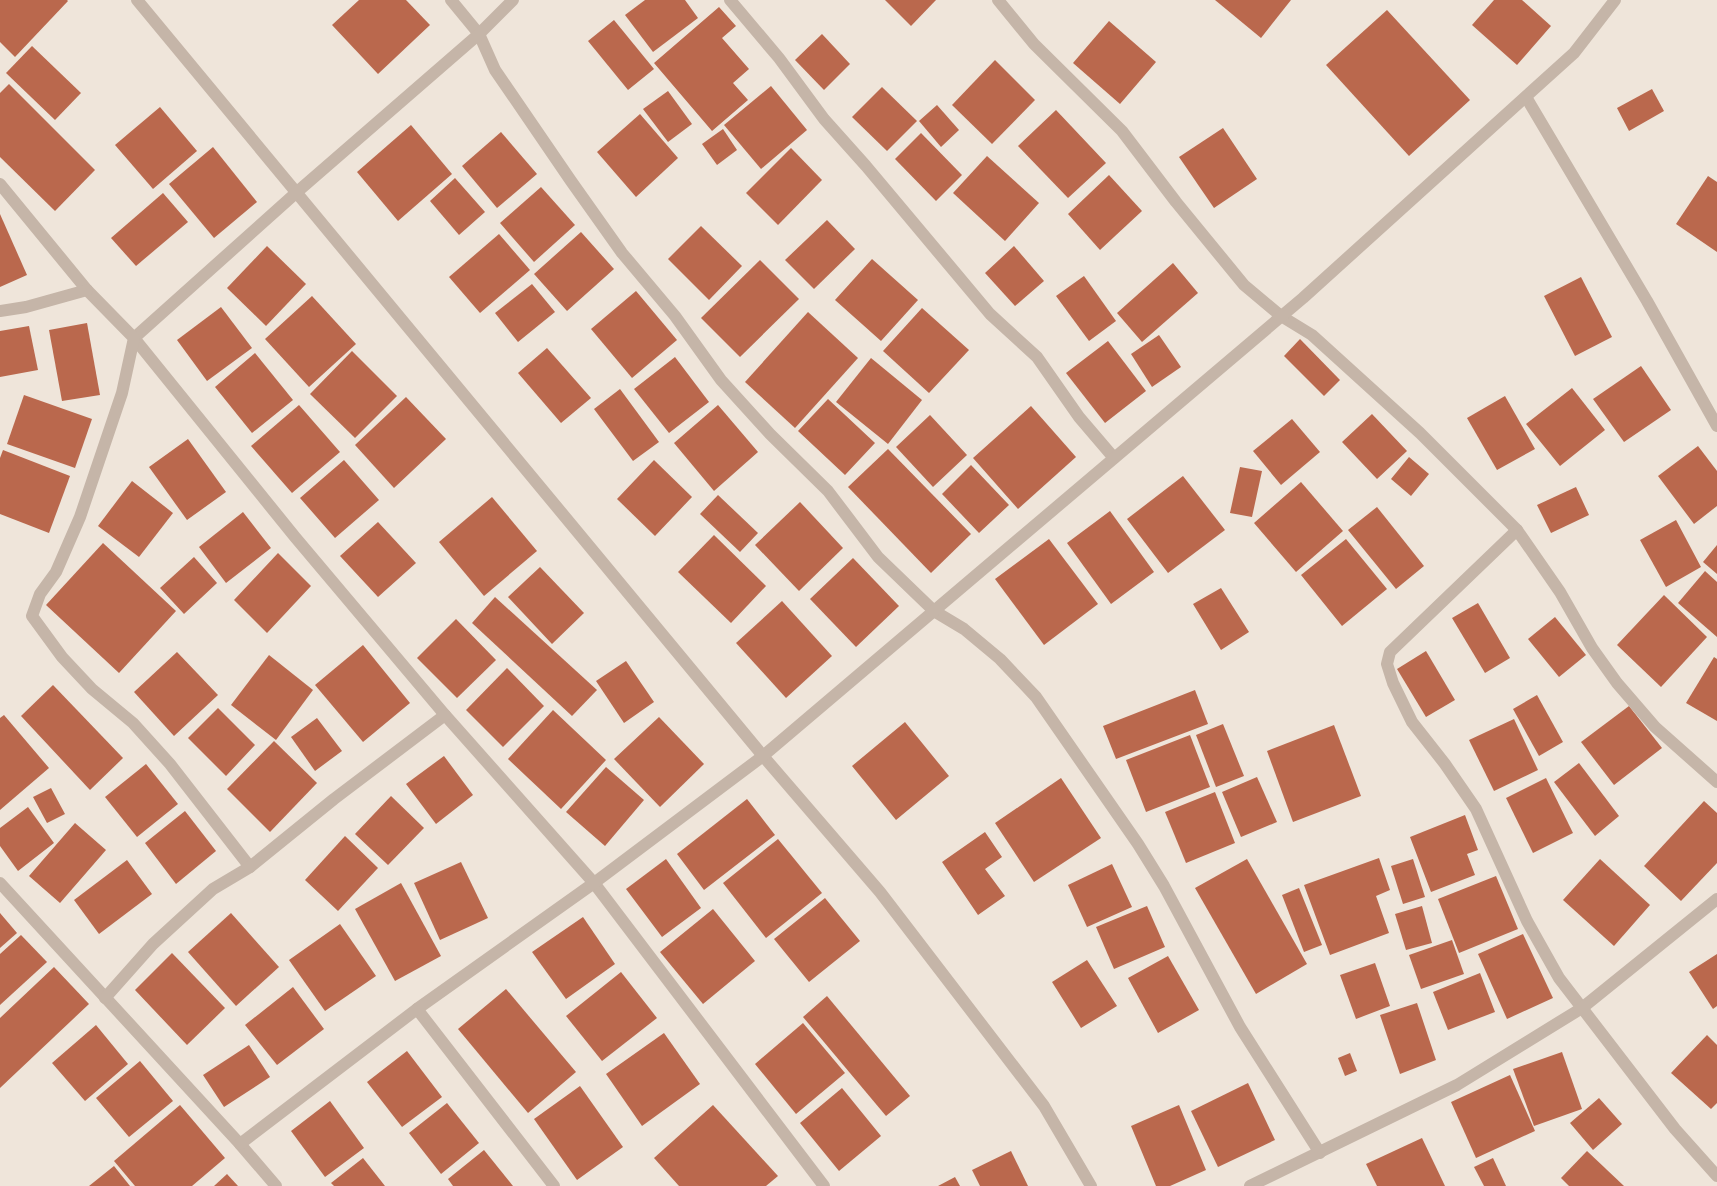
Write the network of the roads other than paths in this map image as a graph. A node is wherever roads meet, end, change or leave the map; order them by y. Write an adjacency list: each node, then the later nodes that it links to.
1 (138, 0): 10 (street)
2 (451, 0): 7 (street)
3 (513, 0): 7 (street)
4 (730, 0): 16 (street)
5 (998, 0): 13 (street)
6 (1615, 0): 8 (street)
7 (479, 34): 10 (street); 18 (street)
8 (1526, 97): 13 (street); 15 (street)
9 (0, 184): 11 (street)
10 (297, 192): 14 (street); 20 (street)
11 (87, 290): 12 (street); 14 (street)
12 (0, 310)
13 (1281, 316): 16 (street); 17 (street)
14 (134, 338): 19 (street); 22 (street)
15 (1717, 426)
16 (1114, 458): 18 (street)
17 (1517, 530): 21 (street); 27 (street)
18 (934, 611): 20 (street); 30 (street)
19 (446, 715): 22 (street); 24 (street)
20 (763, 756): 24 (street); 35 (street)
21 (1717, 782)
22 (250, 867): 26 (street)
23 (0, 883): 26 (street)
24 (594, 883): 28 (street); 34 (street)
25 (1717, 899): 27 (street)
26 (104, 998): 29 (street)
27 (1582, 1008): 30 (street); 31 (street)
28 (417, 1009): 29 (street); 33 (street)
29 (240, 1144): 32 (street)
30 (1320, 1153): 36 (street)
31 (1717, 1176)
32 (276, 1186)
33 (554, 1186)
34 (824, 1186)
35 (1091, 1186)
36 (1250, 1186)

